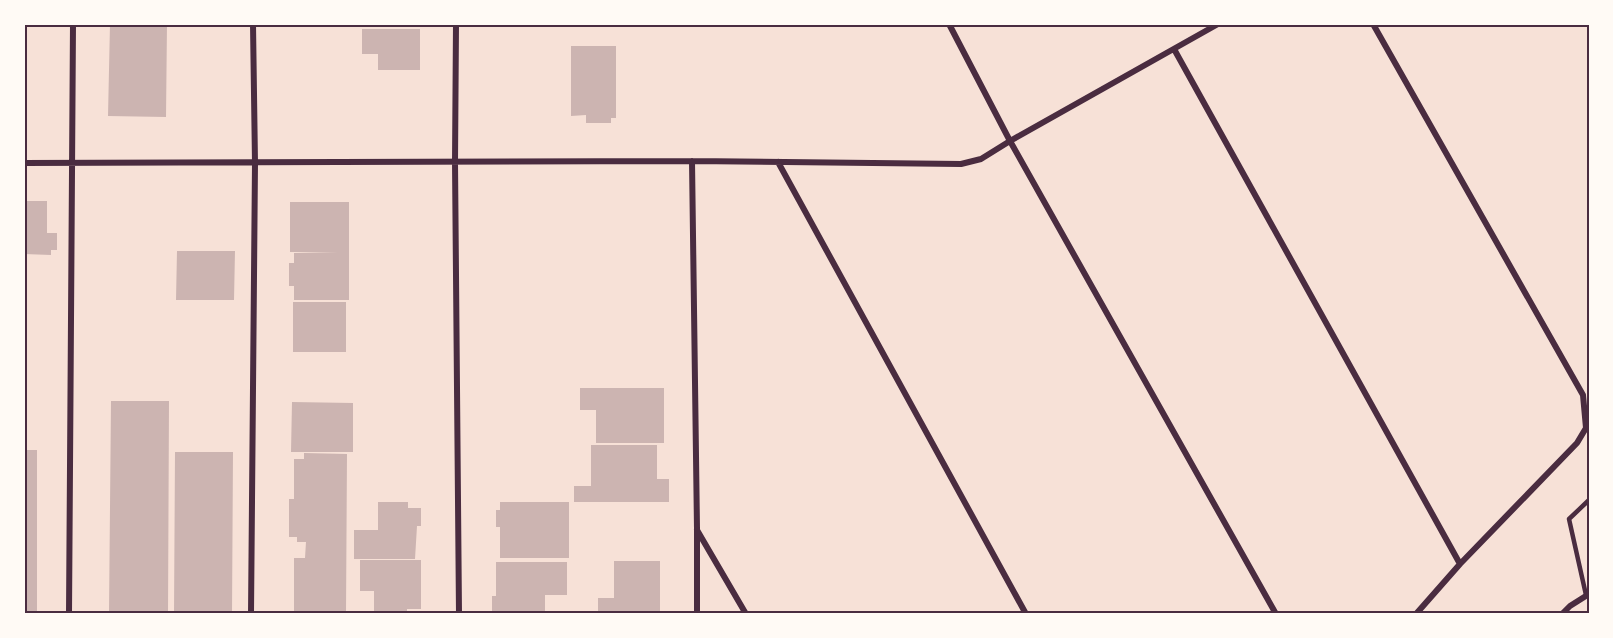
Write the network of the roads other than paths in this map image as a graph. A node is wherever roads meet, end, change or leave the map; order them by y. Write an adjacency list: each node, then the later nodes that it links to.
1 (73, 24): 13 (street)
2 (253, 24): 14 (street)
3 (456, 24): 10 (street)
4 (949, 24): 8 (street)
5 (1218, 24): 7 (street)
6 (1373, 24): 17 (street)
7 (1174, 49): 8 (street); 17 (street)
8 (1010, 141): 11 (street); 25 (street)
9 (692, 161): 10 (street); 11 (street); 16 (street)
10 (455, 162): 14 (street); 21 (street)
11 (778, 162): 24 (street)
12 (24, 163): 13 (street)
13 (72, 163): 14 (street); 19 (street)
14 (255, 163): 20 (street)
15 (1589, 500): 18 (lane)
16 (697, 529): 22 (street); 23 (street)
17 (1460, 564): 26 (street)
18 (1588, 595): 27 (street)
19 (69, 614)
20 (251, 614)
21 (459, 614)
22 (697, 614)
23 (746, 614)
24 (1026, 614)
25 (1276, 614)
26 (1416, 614)
27 (1562, 614)

